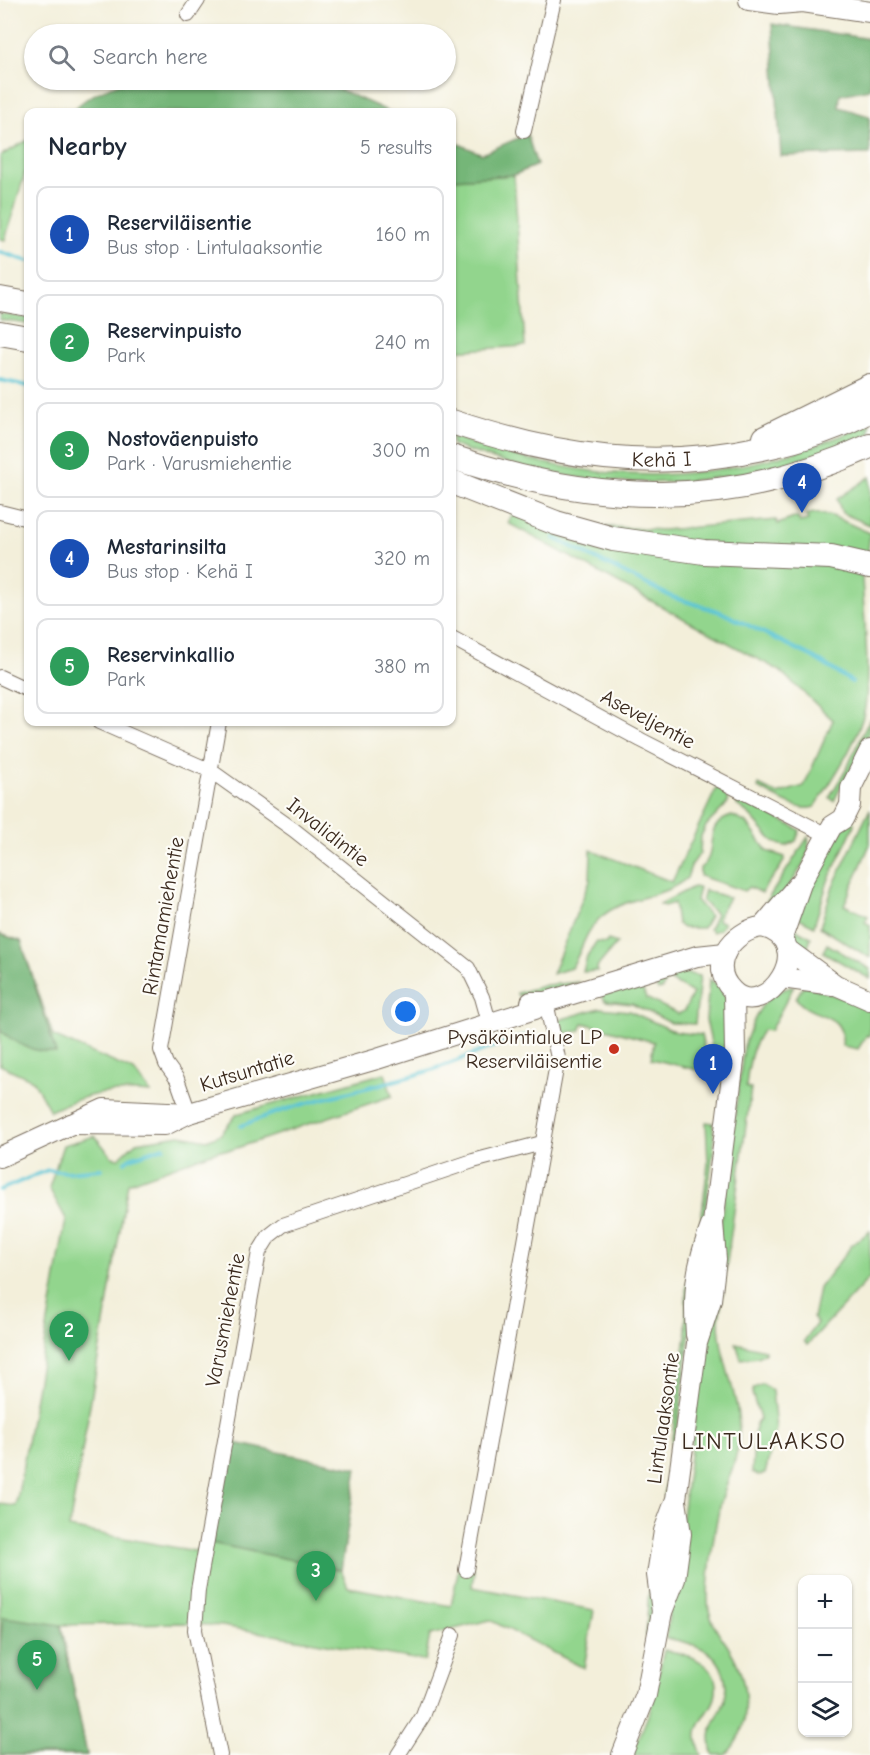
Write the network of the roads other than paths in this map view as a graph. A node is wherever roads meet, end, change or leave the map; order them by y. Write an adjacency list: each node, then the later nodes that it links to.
1 (198, 0): 6 (street)
2 (554, 0): 8 (street)
3 (749, 0): 4 (street)
4 (779, 4): 5 (street); 7 (street)
5 (870, 12)
6 (188, 15)
7 (870, 21)
8 (524, 131)
9 (0, 299): 10 (highway)
10 (24, 303)
11 (0, 333): 12 (highway)
12 (24, 337)
13 (870, 386): 17 (highway)
14 (870, 410): 17 (highway, Kehä I)
15 (456, 423): 17 (highway, Kehä I)
16 (870, 446): 18 (highway, Kehä I)
17 (737, 454)
18 (456, 458)
19 (456, 484): 22 (highway)
20 (0, 512): 21 (street)
21 (24, 518)
22 (862, 564)
23 (456, 640): 30 (street, Aseveljentie)
24 (0, 677): 25 (street)
25 (24, 688)
26 (108, 726): 29 (street, Invalidintie)
27 (218, 726): 29 (street, Rintamamiehentie)
28 (870, 750): 30 (street)
29 (211, 771): 42 (street, Invalidintie); 44 (street, Rintamamiehentie)
30 (829, 830): 31 (street)
31 (802, 880): 32 (street); 33 (street)
32 (762, 927): 33 (street); 34 (street)
33 (785, 943): 36 (street); 37 (street)
34 (725, 952): 35 (street, Kutsuntatie); 38 (street)
35 (671, 965): 38 (street, Kutsuntatie); 41 (street, Kutsuntatie)
36 (782, 978): 37 (street); 39 (street)
37 (836, 984): 40 (street)
38 (729, 985): 39 (street); 43 (street, Lintulaaksontie)
39 (759, 997): 43 (street, Lintulaaksontie)
40 (870, 1000)
41 (544, 1002): 42 (street, Kutsuntatie); 45 (street)
42 (488, 1018): 44 (street, Kutsuntatie)
43 (735, 1053): 51 (street, Lintulaaksontie)
44 (189, 1113): 46 (street, Kutsuntatie)
45 (543, 1143): 47 (street); 49 (street, Varusmiehentie)
46 (0, 1157)
47 (466, 1570)
48 (453, 1635): 50 (street)
49 (220, 1755)
50 (398, 1755)
51 (622, 1755)

